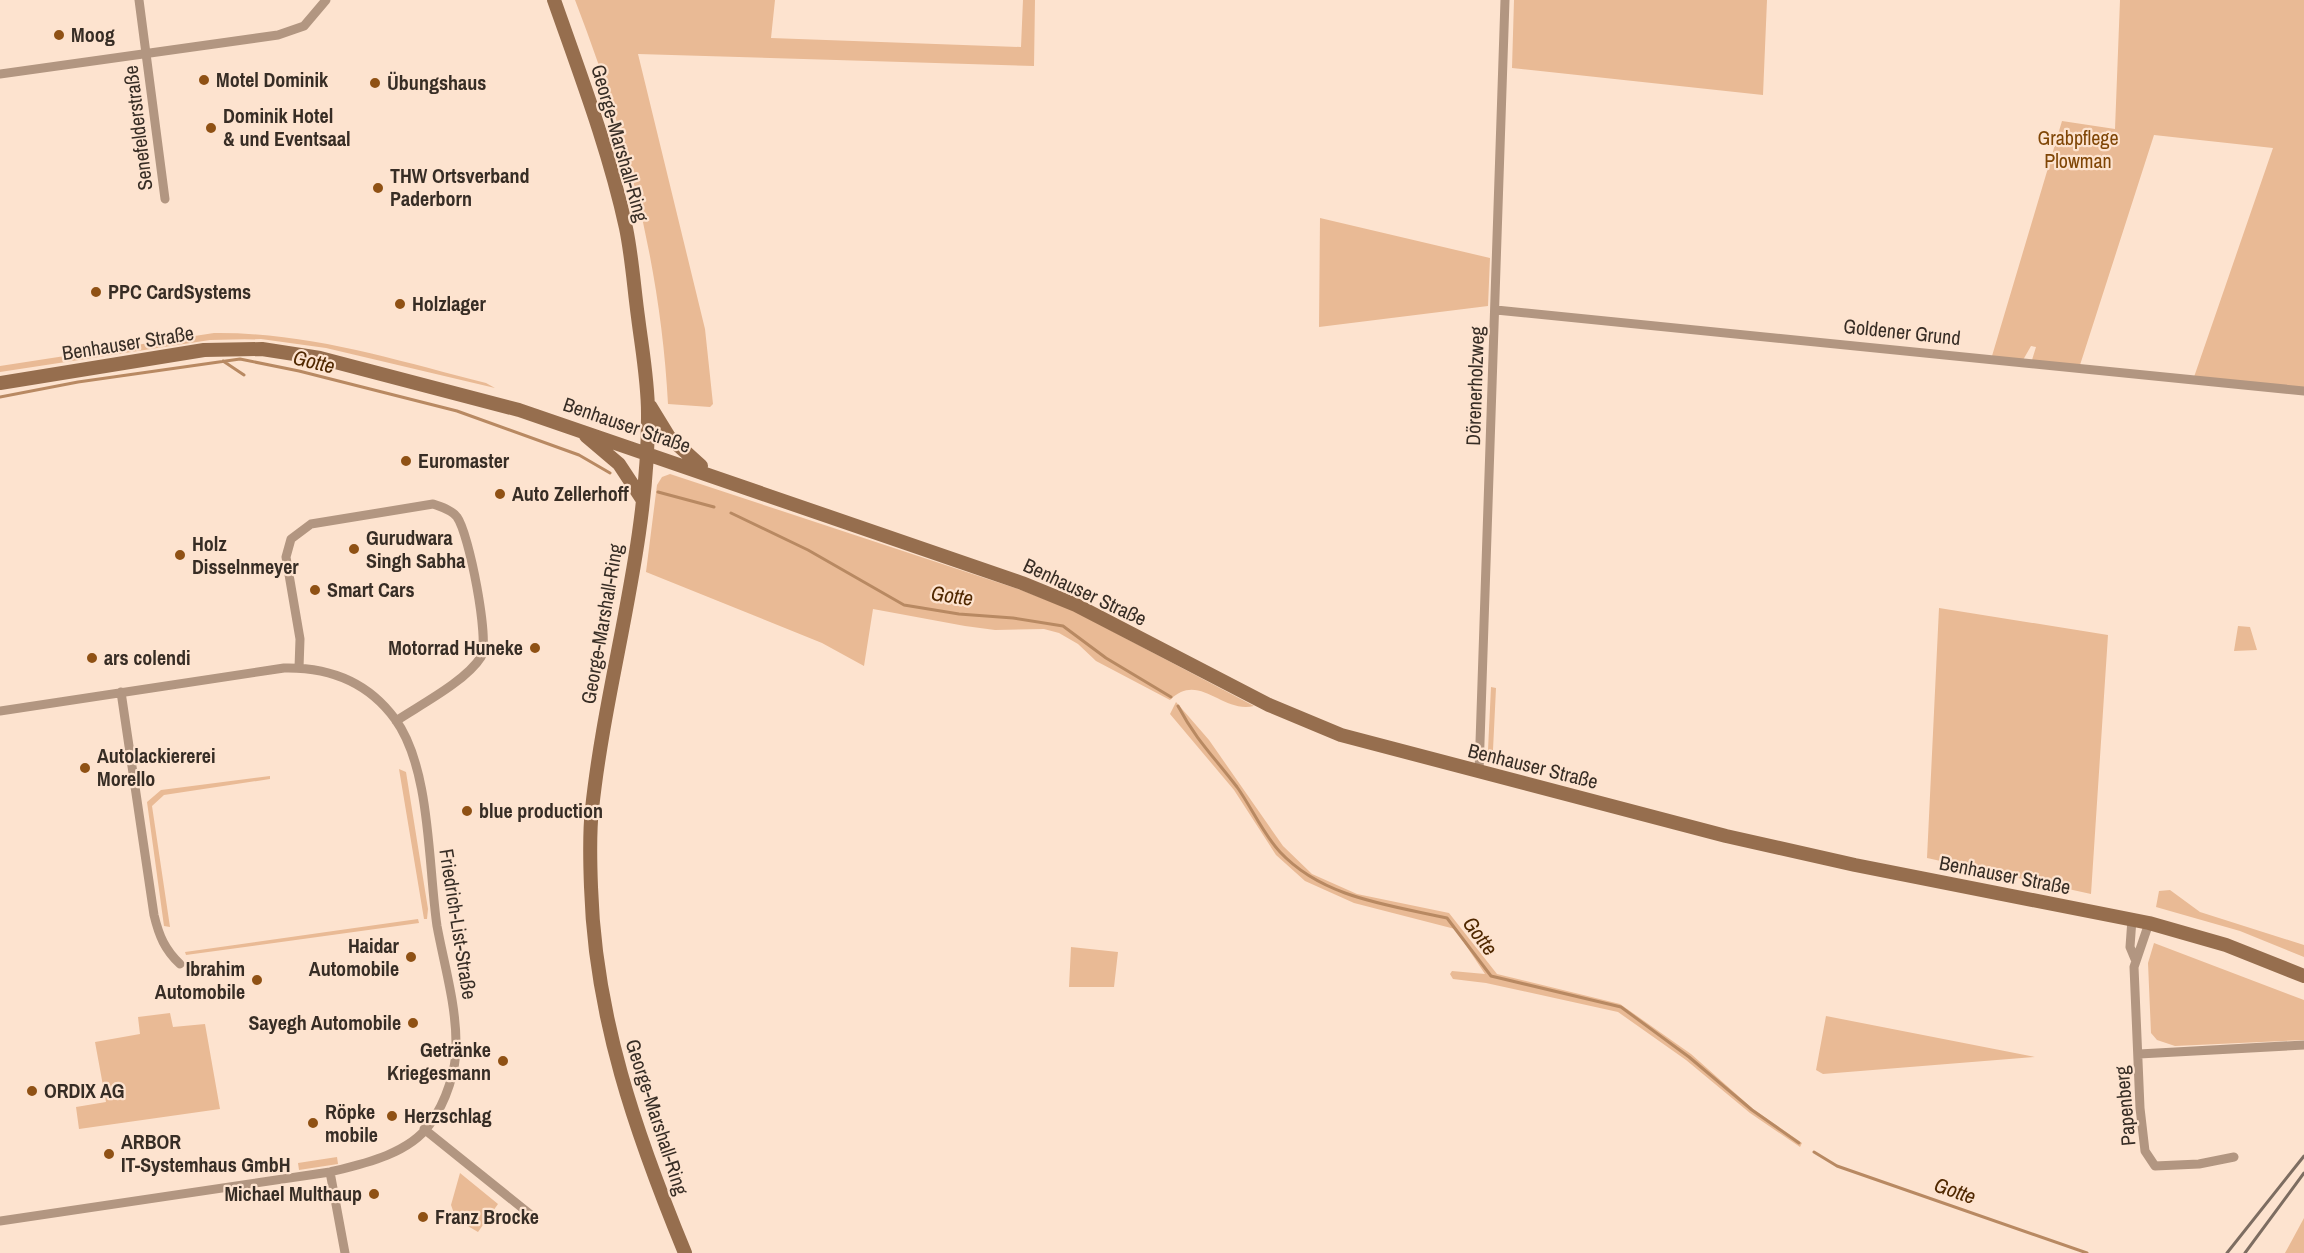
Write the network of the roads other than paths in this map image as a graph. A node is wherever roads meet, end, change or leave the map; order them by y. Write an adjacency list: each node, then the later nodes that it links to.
1 (139, 0): 5 (street, Senefelderstraße)
2 (326, 0): 5 (street, Senefelderstraße)
3 (554, 0): 11 (main road, George-Marshall-Ring)
4 (1504, 0): 8 (street, Dörenerholzweg)
5 (148, 53): 6 (street, Senefelderstraße); 7 (street, Senefelderstraße)
6 (0, 74)
7 (165, 199)
8 (1496, 310): 10 (street, Goldener Grund); 20 (street, Dörenerholzweg)
9 (0, 383): 12 (main road, Benhauser Straße)
10 (2304, 391)
11 (648, 403): 13 (main road, George-Marshall-Ring); 14 (main road)
12 (577, 429): 13 (main road, Benhauser Straße); 15 (main road)
13 (646, 452): 14 (main road, Benhauser Straße); 15 (main road, George-Marshall-Ring)
14 (712, 475): 20 (main road, Benhauser Straße)
15 (642, 500): 34 (main road, George-Marshall-Ring)
16 (299, 668): 17 (street, Friedrich-List-Straße); 19 (street, Friedrich-List-Straße); 19 (street)
17 (121, 692): 18 (street, Friedrich-List-Straße); 24 (street)
18 (0, 711)
19 (396, 721): 28 (street, Friedrich-List-Straße)
20 (1479, 772): 21 (main road, Benhauser Straße)
21 (2132, 919): 22 (main road, Benhauser Straße); 23 (street)
22 (2149, 923): 23 (street); 25 (main road, Benhauser Straße)
23 (2135, 959): 27 (street)
24 (180, 964)
25 (2304, 976)
26 (2304, 1045): 27 (street, Papenberg)
27 (2139, 1054): 29 (street, Papenberg)
28 (424, 1129): 30 (street, Friedrich-List-Straße); 31 (street)
29 (2234, 1157)
30 (330, 1172): 32 (street, Friedrich-List-Straße); 33 (street)
31 (531, 1215)
32 (0, 1221)
33 (345, 1253)
34 (685, 1253)

